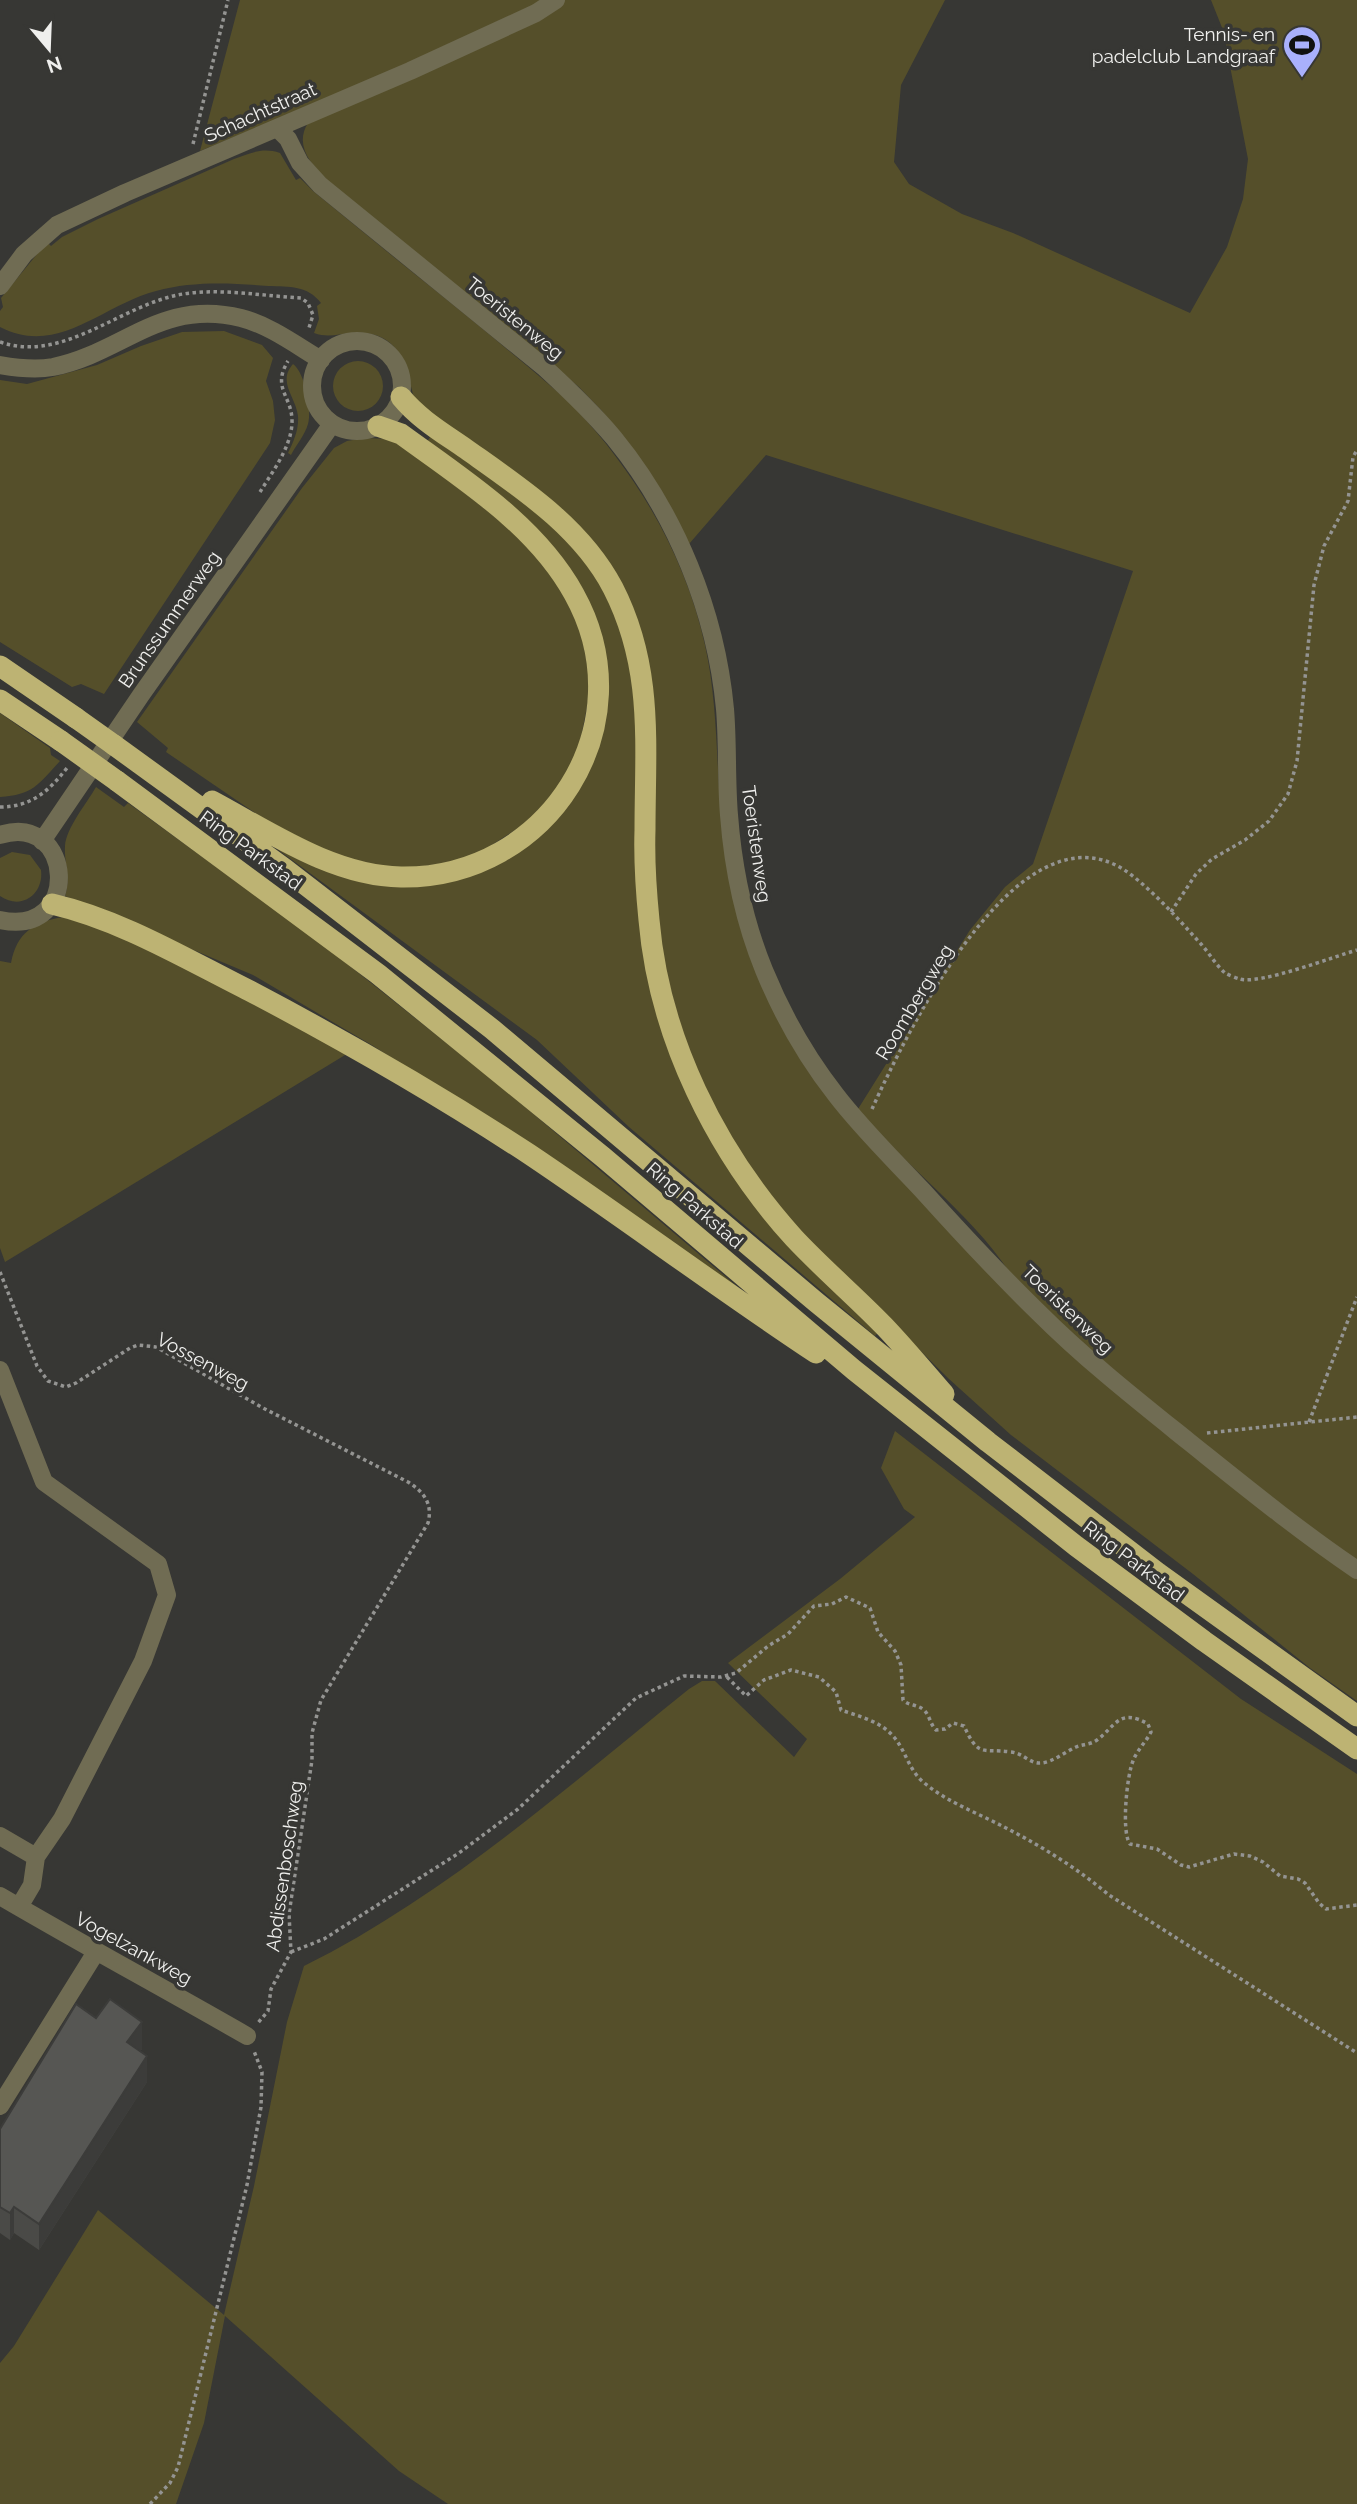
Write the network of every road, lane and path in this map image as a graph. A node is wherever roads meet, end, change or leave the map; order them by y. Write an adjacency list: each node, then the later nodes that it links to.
1 (228, 0): 4 (path)
2 (556, 0): 3 (street, Schachtstraat)
3 (277, 128): 4 (street, Schachtstraat); 26 (street, Toeristenweg)
4 (187, 166): 5 (street, Schachtstraat)
5 (0, 286)
6 (0, 342): 7 (path)
7 (298, 346): 8 (street); 9 (street); 14 (path)
8 (321, 360): 10 (street); 11 (street)
9 (0, 365)
10 (401, 397): 12 (street); 34 (highway)
11 (332, 424): 12 (street); 21 (street, Brunssummerweg)
12 (378, 426): 17 (highway)
13 (1357, 450): 23 (path)
14 (254, 501)
15 (0, 666): 17 (highway, Ring Parkstad, bridge)
16 (0, 699): 31 (highway, Ring Parkstad, bridge)
17 (133, 759): 34 (highway, Ring Parkstad)
18 (71, 762): 19 (path)
19 (0, 807)
20 (0, 835): 21 (street)
21 (42, 841): 22 (street)
22 (52, 904): 24 (street); 31 (highway)
23 (1171, 912): 25 (path, Roombergweg); 26 (path, Roombergweg)
24 (0, 920)
25 (1357, 950)
26 (864, 1127): 33 (street, Toeristenweg)
27 (0, 1272): 35 (path, Vossenweg)
28 (1357, 1297): 32 (path)
29 (0, 1370): 41 (street)
30 (1357, 1417): 32 (path)
31 (914, 1418): 39 (highway, Ring Parkstad)
32 (1309, 1422): 33 (path)
33 (1180, 1434): 36 (street, Toeristenweg)
34 (988, 1442): 38 (highway, Ring Parkstad)
35 (428, 1523): 46 (path, Abdissenboschweg)
36 (1357, 1570)
37 (727, 1677): 43 (path); 46 (path); 48 (path)
38 (1357, 1716)
39 (1357, 1749)
40 (0, 1836): 41 (street)
41 (36, 1857): 44 (street)
42 (0, 1896): 44 (street, Vogelzankweg)
43 (1357, 1905)
44 (19, 1907): 45 (street, Vogelzankweg)
45 (96, 1952): 47 (street, Vogelzankweg); 49 (street)
46 (291, 1952): 47 (path, Abdissenboschweg)
47 (247, 2036): 50 (path)
48 (1357, 2053)
49 (0, 2106)
50 (150, 2504)

